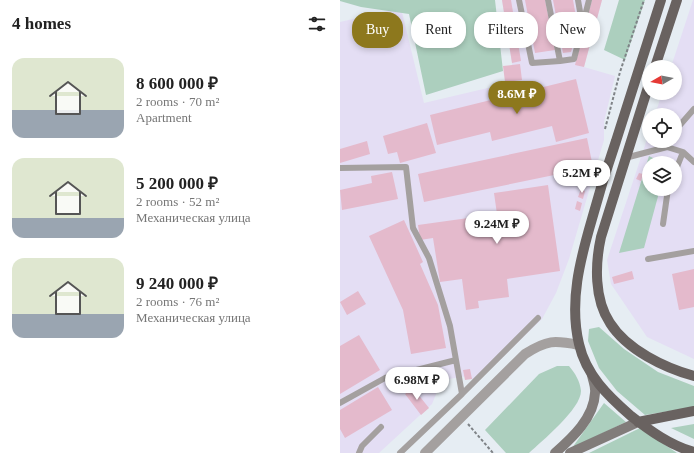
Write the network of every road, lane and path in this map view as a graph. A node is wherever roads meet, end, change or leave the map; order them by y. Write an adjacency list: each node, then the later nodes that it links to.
1 (519, 0): 12 (lane)
2 (548, 0): 12 (lane)
3 (578, 0): 8 (lane)
4 (589, 0): 9 (lane)
5 (644, 0): 16 (path)
6 (661, 0): 29 (main road)
7 (677, 0): 11 (main road)
8 (580, 12)
9 (586, 12)
10 (577, 48): 12 (lane)
11 (657, 60)
12 (560, 61)
13 (644, 100): 21 (main road)
14 (694, 109): 15 (lane)
15 (682, 123)
16 (605, 129)
17 (656, 148): 21 (lane)
18 (676, 148): 19 (lane)
19 (683, 152): 20 (lane); 22 (lane)
20 (681, 156)
21 (625, 158): 32 (main road)
22 (694, 162)
23 (340, 168): 30 (lane)
24 (667, 196): 25 (lane)
25 (663, 224)
26 (694, 251): 27 (lane)
27 (648, 259)
28 (538, 318): 33 (lane)
29 (579, 344): 31 (main road); 36 (street)
30 (456, 360): 33 (lane); 34 (lane)
31 (592, 375): 37 (main road); 44 (main road)
32 (694, 376)
33 (462, 394): 41 (lane)
34 (340, 403)
35 (694, 411): 37 (main road)
36 (462, 418): 42 (street); 43 (path)
37 (638, 422): 39 (main road); 45 (main road)
38 (381, 427): 40 (lane)
39 (694, 452)
40 (359, 453)
41 (400, 453)
42 (425, 453)
43 (492, 453)
44 (555, 453)
45 (570, 453)

